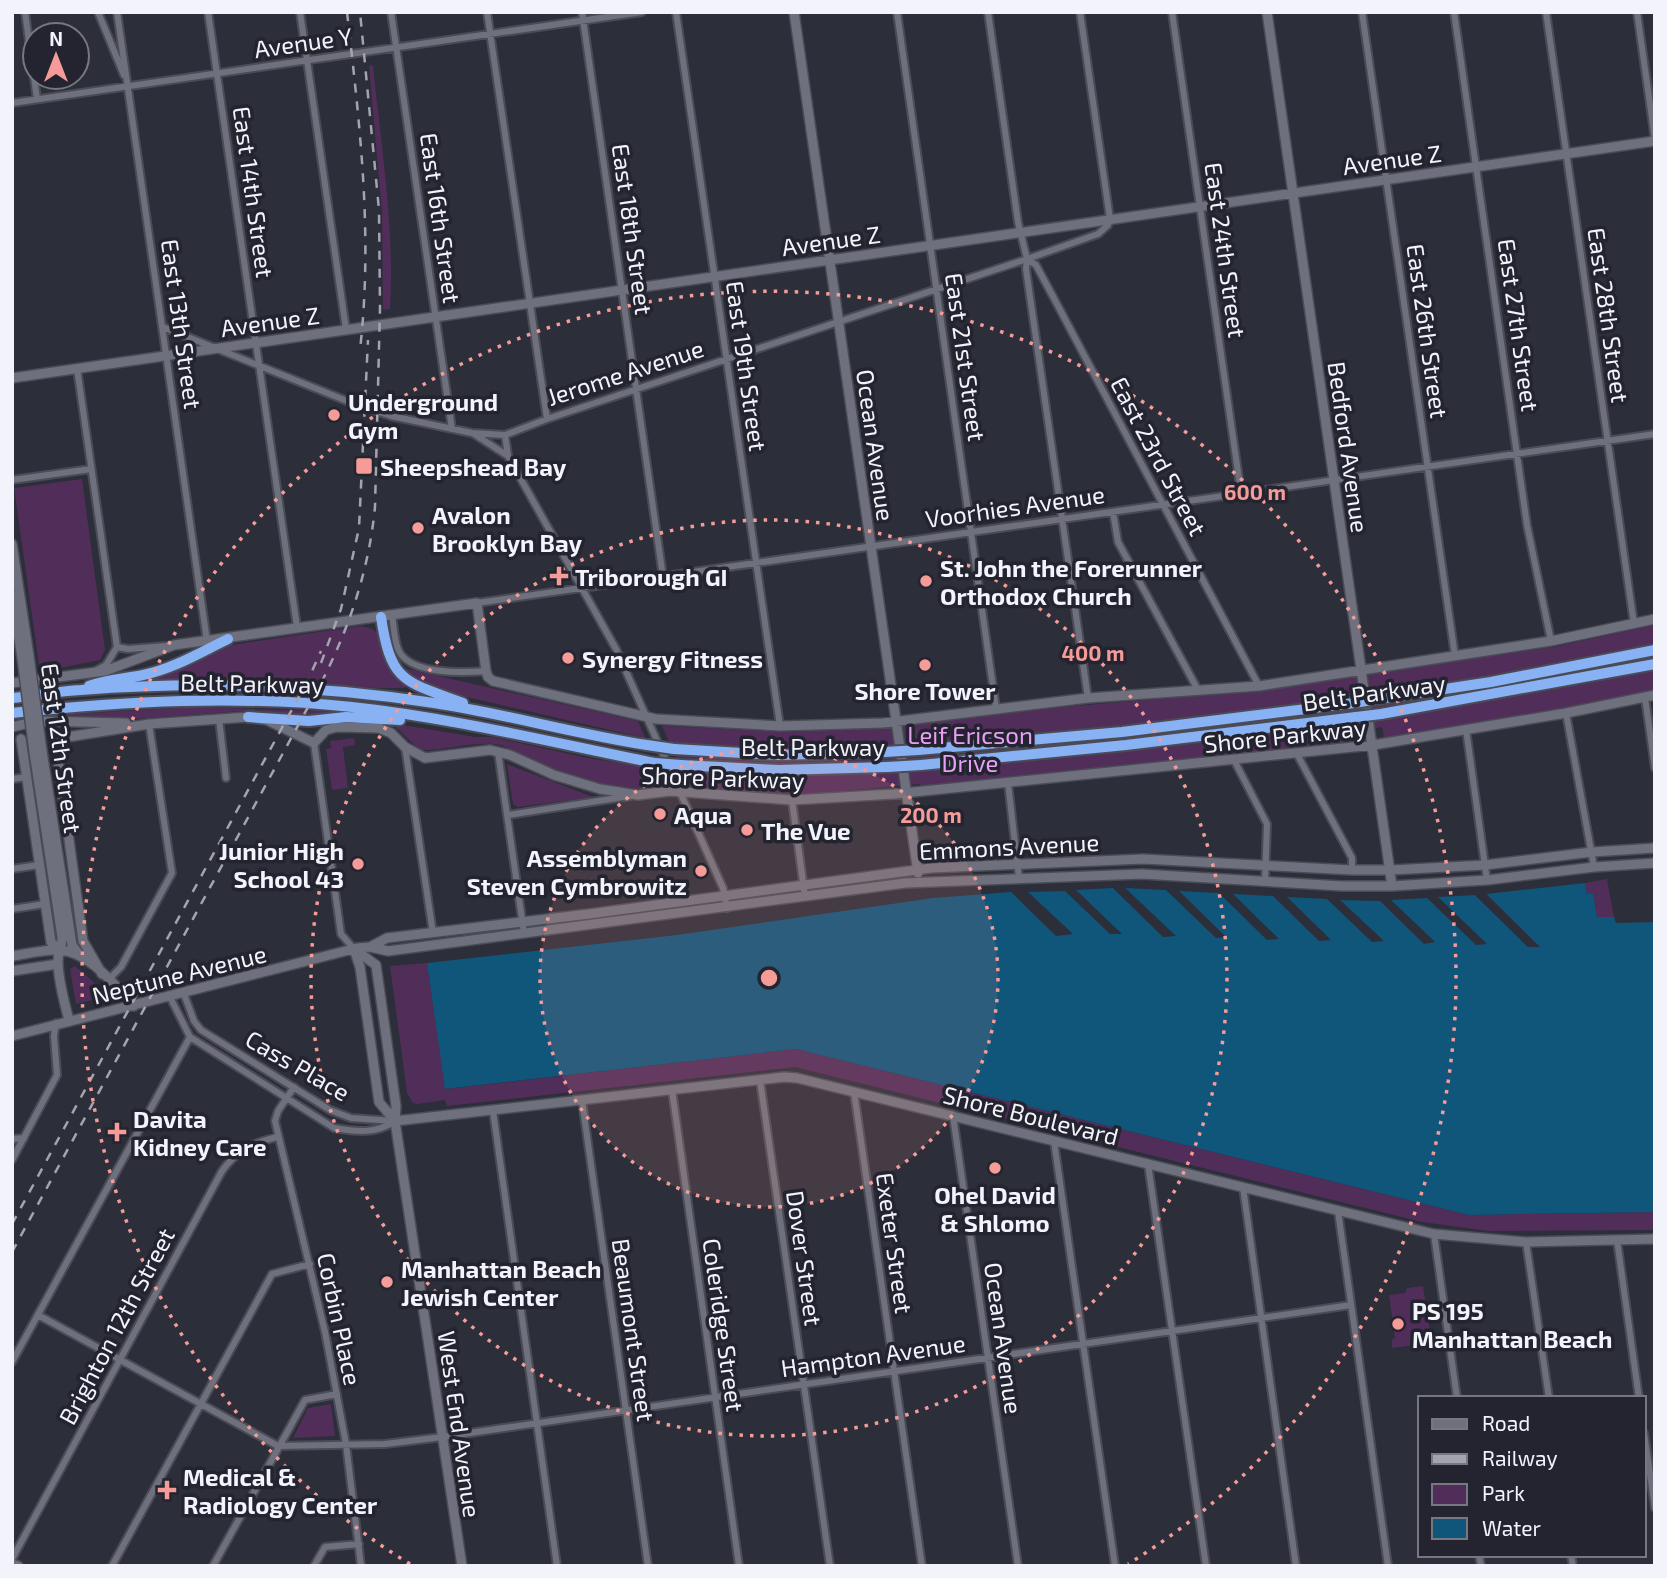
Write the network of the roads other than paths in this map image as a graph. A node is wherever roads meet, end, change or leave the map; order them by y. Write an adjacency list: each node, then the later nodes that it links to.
1 (25, 12): 27 (street)
2 (98, 12): 26 (street)
3 (117, 12): 26 (street, East 13th Street)
4 (208, 12): 25 (street, East 14th Street)
5 (300, 12): 24 (street)
6 (391, 12): 23 (street, East 16th Street)
7 (487, 12): 22 (street)
8 (582, 12): 21 (street, East 18th Street)
9 (642, 12): 21 (street, Avenue Y)
10 (676, 12): 40 (street, East 19th Street)
11 (794, 12): 39 (main road, Ocean Avenue)
12 (897, 12): 37 (street, East 21st Street)
13 (988, 12): 36 (street, East 23rd Street)
14 (1080, 12): 35 (street)
15 (1172, 12): 34 (street, East 24th Street)
16 (1267, 12): 33 (main road, Bedford Avenue)
17 (1362, 12): 32 (street, East 26th Street)
18 (1454, 12): 31 (street, East 27th Street)
19 (1546, 12): 30 (street, East 28th Street)
20 (1637, 12): 29 (street)
21 (584, 21): 22 (street, Avenue Y); 41 (street, East 18th Street)
22 (490, 34): 23 (street, Avenue Y); 43 (street)
23 (397, 48): 24 (street, Avenue Y); 44 (street, East 16th Street)
24 (307, 60): 25 (street, Avenue Y); 47 (street)
25 (217, 73): 26 (street, Avenue Y); 48 (street, East 14th Street)
26 (128, 86): 27 (street, Avenue Y); 46 (street, East 13th Street)
27 (37, 99): 28 (street, Avenue Y)
28 (12, 103)
29 (1655, 140): 30 (main road, Avenue Z)
30 (1566, 154): 31 (main road, Avenue Z); 61 (street, East 28th Street)
31 (1476, 167): 32 (main road, Avenue Z); 62 (street, East 27th Street)
32 (1387, 179): 33 (main road, Avenue Z); 64 (street, East 26th Street)
33 (1293, 193): 34 (main road, Avenue Z); 66 (main road, Bedford Avenue)
34 (1200, 206): 35 (main road, Avenue Z); 68 (street, East 24th Street)
35 (1110, 219): 36 (main road, Avenue Z); 38 (street, Jerome Avenue)
36 (1020, 232): 37 (main road, Avenue Z); 38 (street, East 23rd Street)
37 (930, 245): 39 (main road, Avenue Z); 42 (street, East 21st Street)
38 (1027, 259): 42 (street, Jerome Avenue); 69 (street, East 23rd Street); 71 (street)
39 (830, 260): 40 (main road, Avenue Z); 45 (main road, Ocean Avenue)
40 (715, 276): 41 (main road, Avenue Z); 51 (street, East 19th Street)
41 (622, 290): 43 (main road, Avenue Z); 55 (street, East 18th Street)
42 (936, 290): 45 (street, Jerome Avenue); 72 (street, East 21st Street)
43 (528, 303): 44 (main road, Avenue Z); 56 (street)
44 (435, 317): 47 (main road, Avenue Z); 57 (street, East 16th Street)
45 (839, 322): 51 (street, Jerome Avenue); 74 (main road, Ocean Avenue)
46 (163, 327): 49 (street); 50 (street, East 13th Street)
47 (346, 329): 48 (main road, Avenue Z)
48 (256, 342): 49 (main road, Avenue Z); 52 (street, East 14th Street)
49 (218, 348): 50 (main road, Avenue Z); 52 (street)
50 (167, 355): 53 (main road, Avenue Z); 85 (street, East 13th Street)
51 (727, 359): 55 (street, Jerome Avenue); 75 (street, East 19th Street)
52 (260, 365): 57 (street); 83 (street, East 14th Street)
53 (77, 368): 54 (main road, Avenue Z); 65 (street)
54 (12, 378)
55 (637, 389): 56 (street, Jerome Avenue); 76 (street, East 18th Street)
56 (547, 419): 60 (street, Jerome Avenue)
57 (452, 429): 58 (street)
58 (472, 433): 60 (street); 63 (street)
59 (1655, 434): 61 (street, Voorhies Avenue)
60 (505, 435): 63 (street)
61 (1608, 440): 62 (street, Voorhies Avenue); 82 (street, East 28th Street)
62 (1518, 453): 64 (street, Voorhies Avenue); 86 (street, East 27th Street)
63 (508, 456): 77 (street)
64 (1428, 466): 66 (street, Voorhies Avenue); 90 (street, East 26th Street)
65 (90, 469): 67 (street); 88 (street)
66 (1334, 480): 68 (street, Voorhies Avenue); 93 (main road, Bedford Avenue)
67 (12, 481)
68 (1241, 493): 69 (street, Voorhies Avenue)
69 (1163, 505): 70 (street, Voorhies Avenue); 97 (street, East 23rd Street)
70 (1114, 512): 71 (street, Voorhies Avenue); 99 (street)
71 (1062, 519): 72 (street, Voorhies Avenue); 102 (street)
72 (972, 532): 74 (street, Voorhies Avenue); 103 (street, East 21st Street)
73 (12, 544): 91 (main road, East 12th Street)
74 (871, 547): 75 (street, Voorhies Avenue); 112 (main road, Ocean Avenue)
75 (757, 563): 76 (street, Voorhies Avenue); 114 (street, East 19th Street)
76 (663, 577): 77 (street, Voorhies Avenue)
77 (583, 588): 79 (street, Voorhies Avenue); 109 (street)
78 (12, 595): 91 (main road, East 12th Street)
79 (477, 603): 80 (main road, Voorhies Avenue); 95 (main road)
80 (387, 616): 83 (main road); 95 (street); 106 (highway)
81 (1655, 619): 82 (main road)
82 (1634, 624): 86 (main road)
83 (297, 627): 84 (main road)
84 (228, 639): 85 (main road); 98 (highway)
85 (207, 641): 87 (main road)
86 (1551, 641): 90 (main road)
87 (174, 645): 88 (street); 94 (main road)
88 (117, 647): 94 (street)
89 (1655, 650): 106 (highway, Belt Parkway, bridge)
90 (1455, 656): 93 (main road)
91 (26, 657): 122 (main road, East 12th Street, bridge)
92 (1655, 664): 111 (highway, Belt Parkway, bridge)
93 (1362, 670): 97 (main road); 120 (main road, Bedford Avenue)
94 (90, 673): 96 (main road)
95 (487, 674): 109 (main road)
96 (12, 683)
97 (1259, 686): 99 (main road)
98 (78, 690): 101 (highway, Belt Parkway); 106 (highway, Belt Parkway)
99 (1198, 690): 102 (main road)
100 (1650, 696): 105 (main road, Shore Parkway); 126 (street)
101 (12, 698)
102 (1088, 698): 103 (main road)
103 (996, 708): 112 (main road)
104 (12, 713): 111 (highway, Belt Parkway)
105 (1566, 713): 116 (main road, Shore Parkway); 137 (street)
106 (495, 715)
107 (248, 717): 108 (highway); 110 (main road); 119 (main road)
108 (346, 717): 111 (highway); 117 (highway)
109 (647, 717): 114 (main road); 131 (street)
110 (219, 719): 113 (main road); 128 (street)
111 (441, 720)
112 (896, 721): 114 (main road); 132 (main road, Ocean Avenue)
113 (149, 724): 115 (main road); 169 (street); 169 (main road, East 12th Street)
114 (780, 726)
115 (12, 727)
116 (1466, 729): 120 (main road, Shore Parkway); 141 (street)
117 (326, 730): 119 (main road); 121 (main road, Shore Parkway)
118 (16, 740): 127 (main road, East 12th Street)
119 (314, 743): 164 (street)
120 (1373, 745): 124 (main road, Shore Parkway); 147 (main road, Bedford Avenue)
121 (405, 747): 123 (main road, Shore Parkway); 160 (street)
122 (38, 751): 163 (main road, East 12th Street); 166 (main road, East 12th Street)
123 (498, 751): 133 (main road, Shore Parkway); 135 (street)
124 (1297, 754): 125 (main road, Shore Parkway); 146 (street)
125 (1234, 760): 130 (main road, Shore Parkway); 142 (street)
126 (1655, 768)
127 (27, 777): 129 (street); 140 (main road, East 12th Street)
128 (226, 778)
129 (12, 779)
130 (1008, 783): 132 (main road, Shore Parkway); 139 (street)
131 (681, 793): 133 (main road, Shore Parkway); 134 (main road, Shore Parkway); 154 (street)
132 (906, 793): 134 (main road, Shore Parkway); 145 (main road, Ocean Avenue)
133 (638, 795): 135 (street)
134 (792, 800): 152 (street)
135 (508, 814): 159 (street)
136 (1655, 848): 137 (main road, Emmons Avenue)
137 (1592, 852): 141 (main road, Emmons Avenue); 143 (street)
138 (1655, 863): 143 (main road, Emmons Avenue)
139 (1019, 864): 142 (main road, Emmons Avenue); 145 (main road, Emmons Avenue); 148 (street)
140 (39, 865): 144 (street); 156 (main road, East 12th Street)
141 (1485, 865): 147 (main road, Emmons Avenue); 149 (street)
142 (1266, 866): 146 (main road, Emmons Avenue); 150 (street)
143 (1594, 867): 149 (main road, Emmons Avenue)
144 (12, 869)
145 (918, 870): 151 (main road, Ocean Avenue); 152 (main road, Emmons Avenue)
146 (1352, 870): 147 (main road, Emmons Avenue)
147 (1391, 870): 153 (main road, Bedford Avenue)
148 (1019, 878): 150 (main road, Emmons Avenue); 151 (main road, Emmons Avenue)
149 (1487, 880): 153 (main road, Emmons Avenue)
150 (1265, 881): 153 (main road, Emmons Avenue)
151 (919, 882): 155 (main road, Emmons Avenue)
152 (803, 886): 154 (main road, Emmons Avenue); 155 (street)
153 (1392, 886)
154 (725, 896): 157 (street); 159 (main road, Emmons Avenue)
155 (805, 897): 157 (main road, Emmons Avenue)
156 (45, 904): 158 (street); 163 (main road, East 12th Street)
157 (727, 908): 161 (main road, Emmons Avenue)
158 (12, 909)
159 (523, 922): 160 (main road, Emmons Avenue); 161 (street)
160 (433, 933): 162 (main road, Emmons Avenue)
161 (524, 933): 162 (main road, Emmons Avenue)
162 (370, 947): 164 (main road, Emmons Avenue)
163 (58, 949): 165 (main road); 166 (main road); 167 (main road, East 12th Street)
164 (354, 949): 170 (main road, Neptune Avenue); 185 (main road); 185 (main road)
165 (12, 956)
166 (80, 956): 169 (main road)
167 (58, 964): 168 (main road); 173 (main road, East 12th Street)
168 (12, 971)
169 (105, 977): 172 (main road)
170 (184, 994): 171 (main road, Neptune Avenue); 178 (street, Cass Place)
171 (170, 997): 172 (main road, Neptune Avenue); 176 (street)
172 (134, 1006): 173 (main road, Neptune Avenue)
173 (69, 1020): 174 (main road, Neptune Avenue)
174 (56, 1023): 175 (main road, Neptune Avenue); 187 (street)
175 (12, 1036)
176 (190, 1037): 181 (street, Cass Place); 200 (street)
177 (760, 1080): 179 (main road, Shore Boulevard); 180 (main road, Shore Boulevard); 208 (street, Dover Street)
178 (295, 1087): 181 (street, Corbin Place); 185 (street, Cass Place)
179 (672, 1090): 182 (main road, Shore Boulevard); 213 (street, Coleridge Street)
180 (854, 1092): 184 (main road, Shore Boulevard); 207 (street, Exeter Street)
181 (287, 1098): 185 (street, Cass Place); 186 (street, Corbin Place)
182 (582, 1101): 183 (main road, Shore Boulevard); 215 (street, Beaumont Street)
183 (493, 1111): 185 (main road, Shore Boulevard); 216 (street)
184 (953, 1116): 189 (main road, Shore Boulevard); 204 (street, Ocean Avenue)
185 (396, 1121): 217 (main road, West End Avenue)
186 (278, 1137): 198 (street, Corbin Place); 205 (street, Brighton 12th Street)
187 (24, 1138): 188 (street); 190 (street)
188 (12, 1139)
189 (1054, 1141): 191 (main road, Shore Boulevard); 203 (street)
190 (12, 1160)
191 (1148, 1164): 192 (main road, Shore Boulevard); 202 (street)
192 (1243, 1187): 193 (main road, Shore Boulevard); 201 (street)
193 (1338, 1211): 194 (main road, Shore Boulevard); 199 (street)
194 (1433, 1234): 197 (main road, Shore Boulevard); 210 (street)
195 (1655, 1239): 196 (main road, Shore Boulevard)
196 (1617, 1240): 197 (main road, Shore Boulevard); 212 (street)
197 (1527, 1242): 211 (street)
198 (310, 1264): 209 (street, Corbin Place); 214 (street)
199 (1351, 1305): 201 (street, Hampton Avenue); 239 (street)
200 (38, 1315): 205 (street); 206 (street)
201 (1261, 1318): 202 (street, Hampton Avenue); 238 (street)
202 (1172, 1331): 203 (street, Hampton Avenue); 237 (street)
203 (1083, 1344): 204 (street, Hampton Avenue); 236 (street)
204 (988, 1358): 207 (street, Hampton Avenue); 235 (street, Ocean Avenue)
205 (120, 1361): 214 (street); 223 (street, Brighton 12th Street)
206 (12, 1362)
207 (894, 1371): 208 (street, Hampton Avenue); 234 (street, Exeter Street)
208 (804, 1384): 213 (street, Hampton Avenue); 233 (street, Dover Street)
209 (337, 1394): 218 (street, Corbin Place); 219 (street)
210 (1457, 1396)
211 (1549, 1396)
212 (1639, 1396)
213 (715, 1397): 215 (street, Hampton Avenue); 232 (street, Coleridge Street)
214 (200, 1404): 219 (street); 225 (street)
215 (626, 1410): 216 (street, Hampton Avenue); 231 (street, Beaumont Street)
216 (537, 1423): 217 (street, Hampton Avenue); 230 (street)
217 (442, 1437): 218 (street, Hampton Avenue); 229 (main road, West End Avenue)
218 (346, 1444): 219 (street, Hampton Avenue); 222 (street, Corbin Place)
219 (278, 1446): 226 (street)
220 (1646, 1447): 221 (street)
221 (1655, 1508)
222 (359, 1544): 227 (street); 228 (street, Corbin Place)
223 (12, 1562): 224 (main road)
224 (18, 1566)
225 (112, 1566)
226 (213, 1566)
227 (314, 1566)
228 (361, 1566)
229 (461, 1566)
230 (557, 1566)
231 (648, 1566)
232 (739, 1566)
233 (830, 1566)
234 (922, 1566)
235 (1018, 1566)
236 (1115, 1566)
237 (1206, 1566)
238 (1296, 1566)
239 (1388, 1566)

